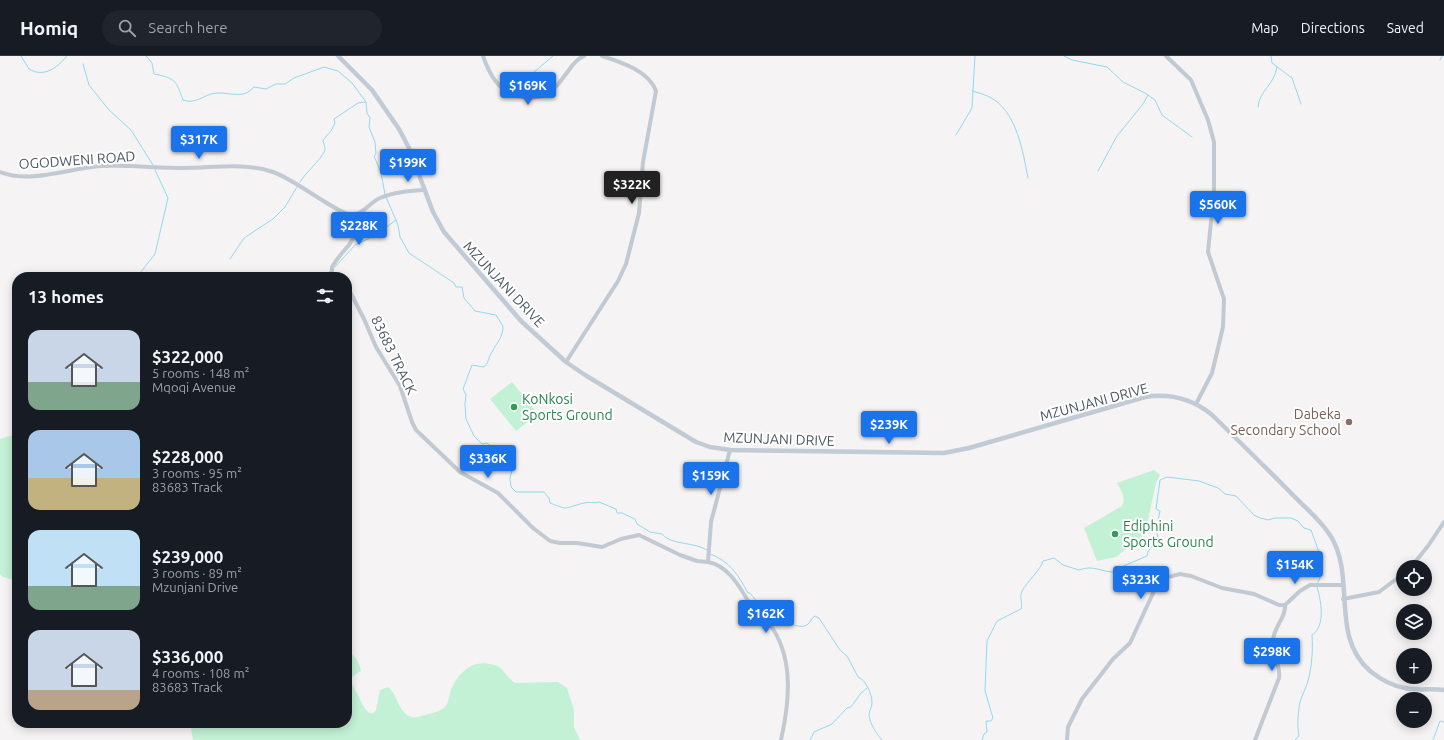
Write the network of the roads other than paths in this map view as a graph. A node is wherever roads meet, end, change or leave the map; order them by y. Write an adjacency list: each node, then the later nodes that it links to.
1 (338, 56): 7 (main road, MZUNJANI DRIVE)
2 (483, 56): 3 (street)
3 (584, 56)
4 (602, 56): 11 (street)
5 (1166, 56): 12 (street)
6 (0, 172): 8 (street, OGODWENI ROAD)
7 (424, 190): 8 (street); 11 (main road, MZUNJANI DRIVE)
8 (356, 215): 9 (street)
9 (332, 272)
10 (352, 296): 16 (street, 83683 TRACK)
11 (566, 362): 13 (main road, MZUNJANI DRIVE)
12 (1196, 404): 13 (main road, MZUNJANI DRIVE); 18 (main road, MZUNJANI DRIVE)
13 (730, 450): 16 (street)
14 (1444, 522): 15 (street)
15 (1417, 560)
16 (708, 562): 22 (street, 83683 TRACK)
17 (1396, 579): 19 (street)
18 (1342, 585): 19 (main road, MZUNJANI DRIVE); 20 (street)
19 (1344, 599): 21 (main road, MZUNJANI DRIVE)
20 (1285, 605): 23 (street); 24 (street)
21 (1444, 690)
22 (781, 740)
23 (1067, 740)
24 (1255, 740)

